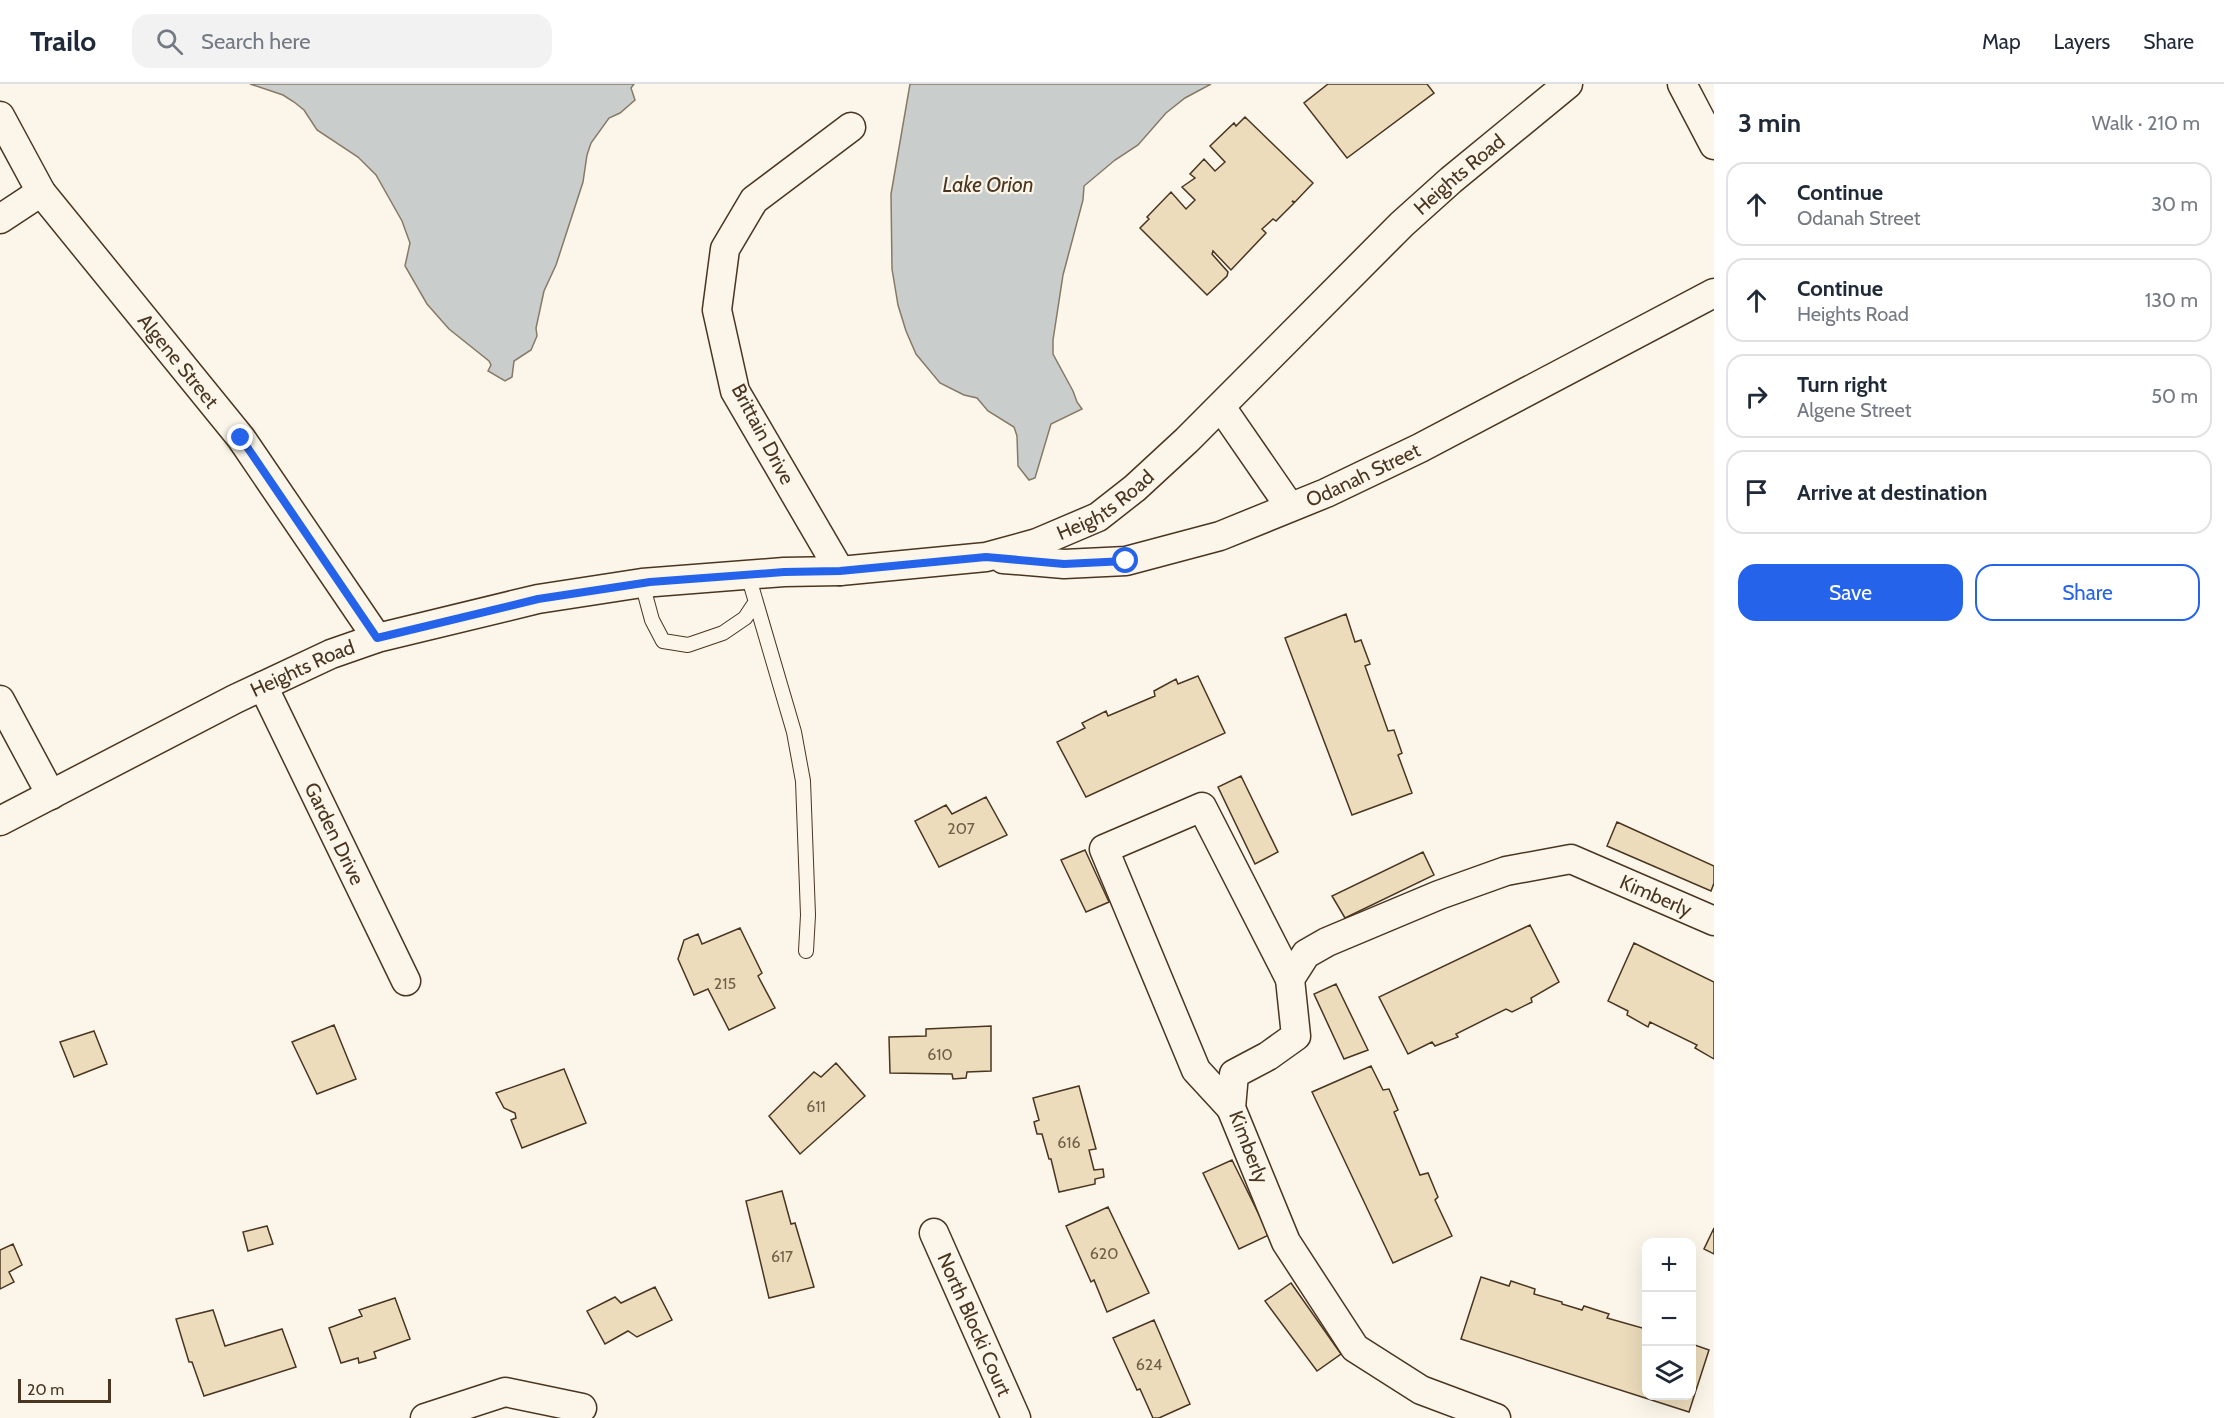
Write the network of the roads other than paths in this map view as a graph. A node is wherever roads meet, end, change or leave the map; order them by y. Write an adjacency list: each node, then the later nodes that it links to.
1 (1568, 84): 9 (street, Heights Road)
2 (1682, 84): 5 (street)
3 (0, 116): 6 (street, Algene Street)
4 (851, 127): 12 (street, Brittain Drive)
5 (1714, 145)
6 (41, 192): 7 (street); 16 (street, Algene Street)
7 (0, 219)
8 (1714, 294): 10 (street, Odanah Street)
9 (1221, 406): 10 (street); 11 (street, Heights Road)
10 (1290, 507): 11 (street, Odanah Street)
11 (986, 557): 12 (street, Heights Road)
12 (840, 571): 13 (street, Heights Road)
13 (748, 575): 14 (street, Heights Road); 15 (lane)
14 (642, 583): 15 (lane); 16 (street, Heights Road)
15 (756, 603): 22 (lane)
16 (377, 638): 17 (street, Heights Road)
17 (263, 686): 19 (street, Heights Road); 24 (street, Garden Drive)
18 (0, 700): 19 (street)
19 (51, 795): 20 (street, Heights Road)
20 (0, 821)
21 (1714, 921): 23 (street, Kimberly)
22 (806, 951)
23 (1290, 979): 25 (street, Kimberly); 25 (street)
24 (406, 981)
25 (1231, 1108): 30 (street, Kimberly)
26 (934, 1233): 29 (street, North Blocki Court)
27 (582, 1408): 28 (street)
28 (425, 1418)
29 (1016, 1418)
30 (1496, 1418)

